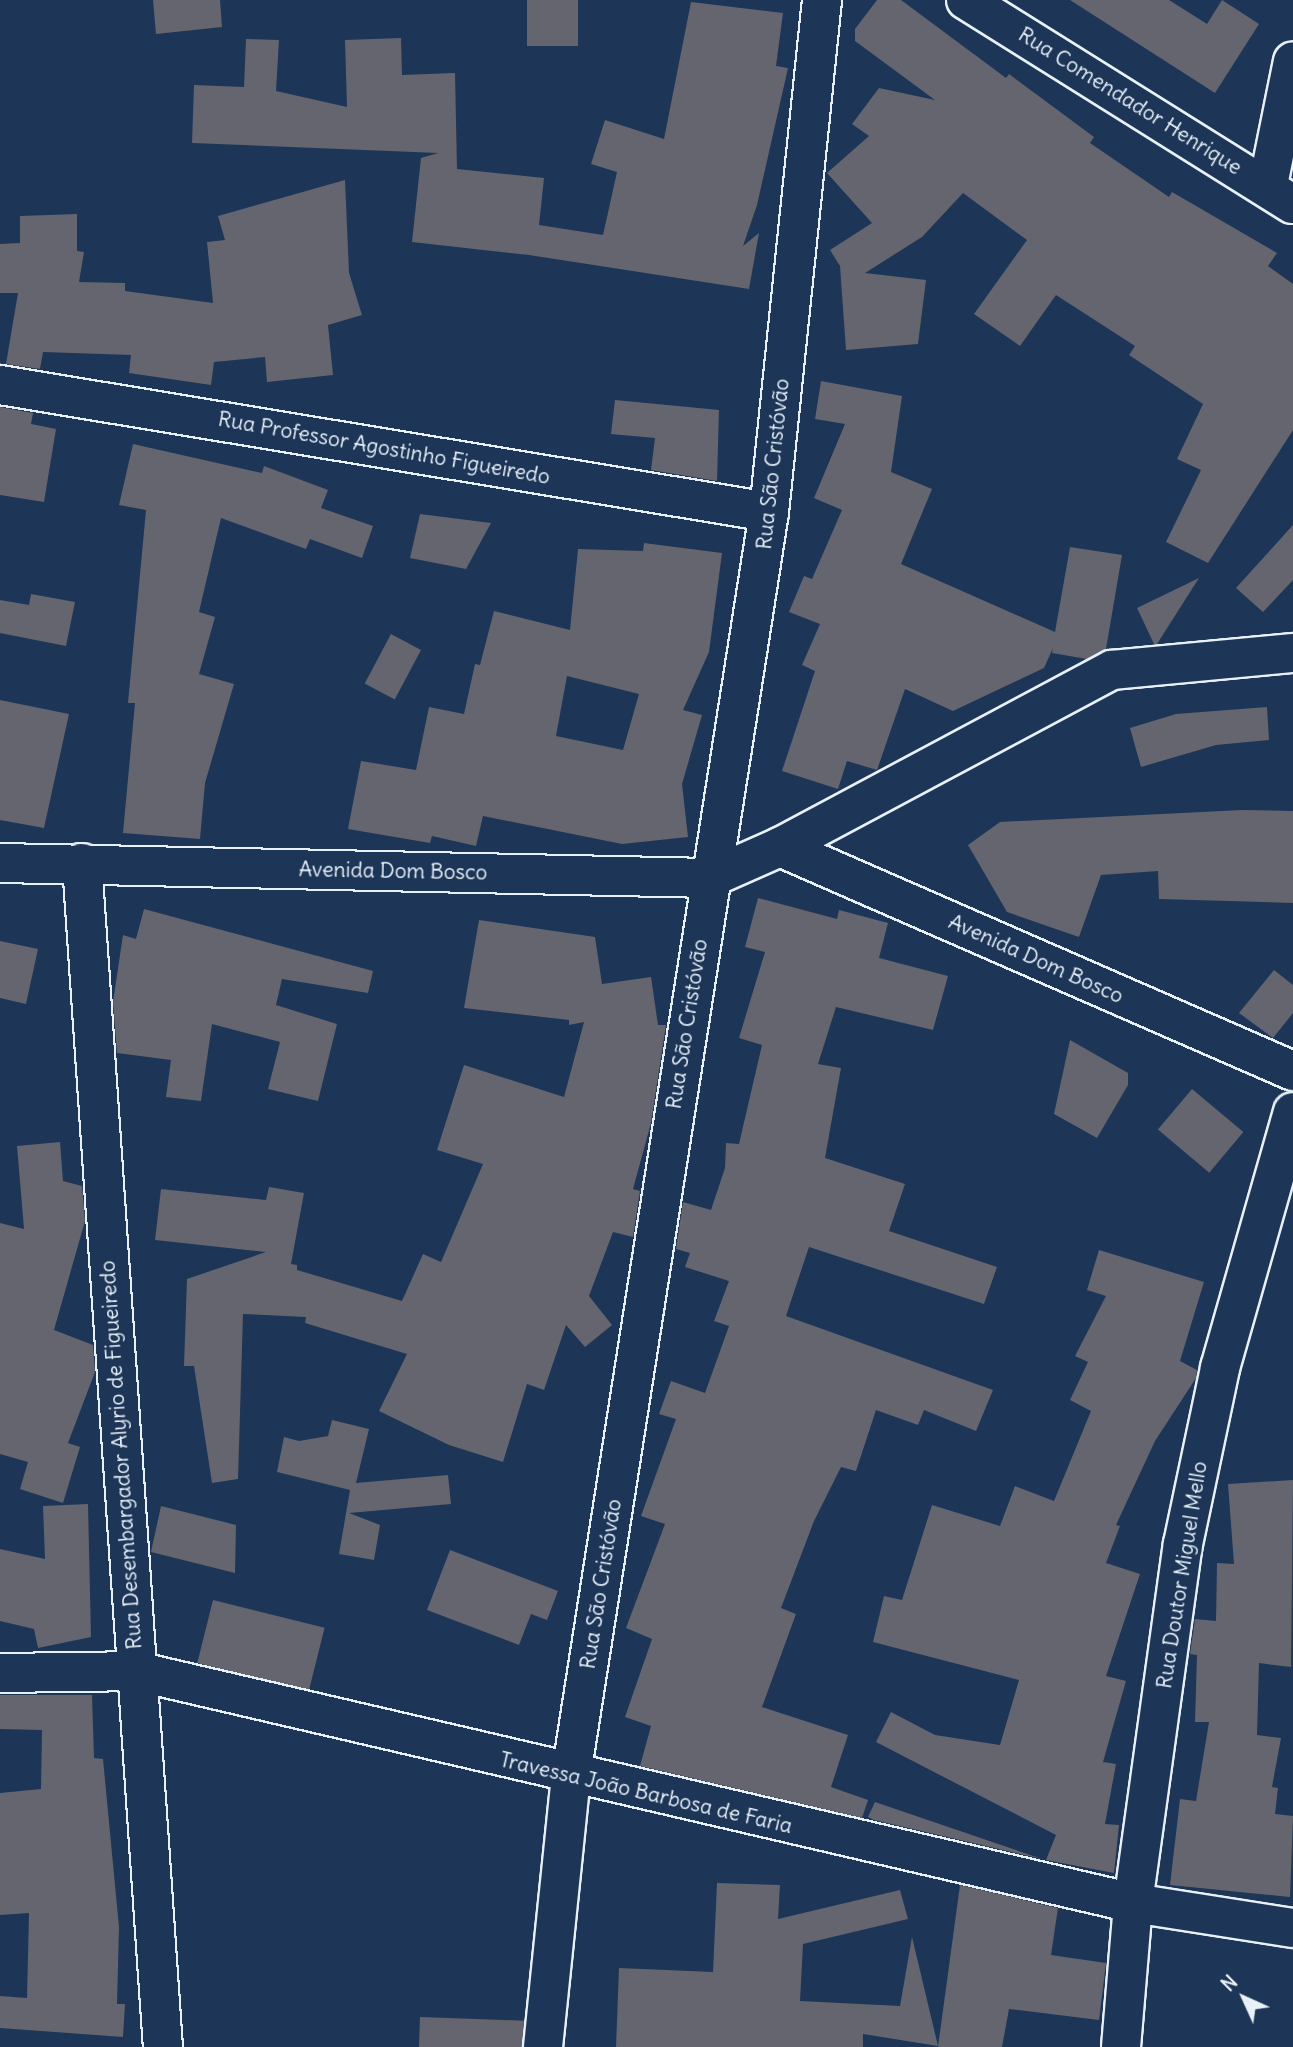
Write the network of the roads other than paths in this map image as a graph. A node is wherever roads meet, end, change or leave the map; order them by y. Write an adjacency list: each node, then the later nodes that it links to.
1 (822, 0): 6 (street, Rua São Cristóvão)
2 (966, 0): 4 (street, Rua Comendador Henrique)
3 (1293, 61): 4 (street)
4 (1281, 195)
5 (0, 385): 6 (street, Rua Professor Agostinho Figueiredo)
6 (769, 512): 11 (street, Rua São Cristóvão)
7 (1293, 653): 8 (street, Avenida Dom Bosco)
8 (780, 847): 11 (street, Avenida Dom Bosco); 12 (street, Avenida Dom Bosco)
9 (0, 863): 10 (street, Avenida Dom Bosco)
10 (82, 863): 11 (street, Avenida Dom Bosco); 14 (street, Rua Desembargador Alyrio de Figueiredo)
11 (710, 878): 16 (street, Rua São Cristóvão)
12 (1293, 1071)
13 (1293, 1112): 17 (street, Rua Doutor Miguel Mello)
14 (136, 1671): 15 (street, Travessa João Barbosa de Faria); 16 (street, Travessa João Barbosa de Faria); 19 (street, Rua Desembargador Alyrio de Figueiredo)
15 (0, 1673)
16 (571, 1776): 17 (street, Travessa João Barbosa de Faria); 20 (street, Rua São Cristóvão)
17 (1133, 1903): 18 (street, Travessa João Barbosa de Faria); 21 (street, Rua Doutor Miguel Mello)
18 (1293, 1928)
19 (163, 2047)
20 (543, 2047)
21 (1121, 2047)

